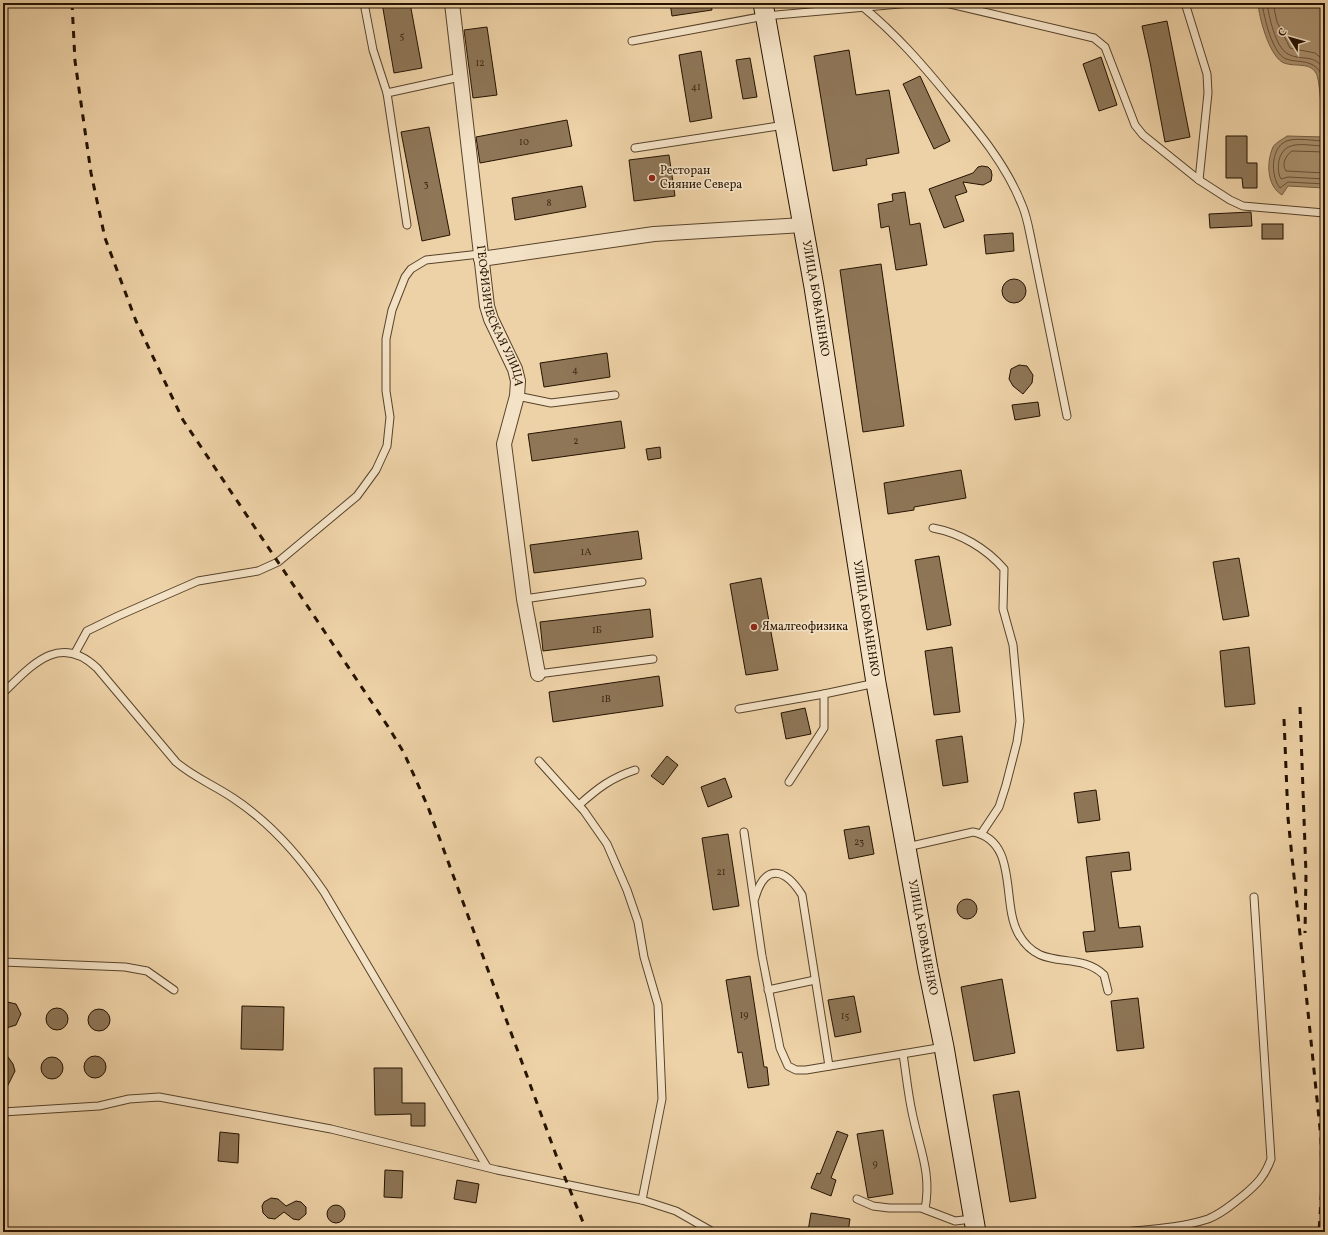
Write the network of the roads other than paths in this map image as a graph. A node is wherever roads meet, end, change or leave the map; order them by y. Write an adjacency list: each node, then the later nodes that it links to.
1 (364, 3): 10 (lane)
2 (452, 3): 9 (street, ГЕОФИЗИЧЕСКАЯ УЛИЦА)
3 (911, 3): 6 (lane)
4 (946, 3): 13 (lane)
5 (1185, 3): 13 (lane)
6 (863, 7): 7 (lane); 20 (lane)
7 (764, 9): 8 (lane); 11 (street, УЛИЦА БОВАНЕНКО)
8 (632, 41)
9 (460, 77): 10 (lane); 17 (street, ГЕОФИЗИЧЕСКАЯ УЛИЦА)
10 (387, 94): 15 (lane)
11 (785, 125): 12 (lane); 16 (street, УЛИЦА БОВАНЕНКО)
12 (635, 148)
13 (1199, 180): 14 (lane)
14 (1324, 213)
15 (407, 225)
16 (803, 225): 17 (street); 27 (street, УЛИЦА БОВАНЕНКО)
17 (481, 257): 19 (street, ГЕОФИЗИЧЕСКАЯ УЛИЦА); 24 (lane)
18 (615, 395): 19 (lane)
19 (517, 396): 23 (street, ГЕОФИЗИЧЕСКАЯ УЛИЦА)
20 (1067, 416)
21 (933, 528): 36 (lane)
22 (642, 582): 23 (lane)
23 (524, 599): 26 (street, ГЕОФИЗИЧЕСКАЯ УЛИЦА)
24 (75, 653): 28 (lane); 49 (lane)
25 (653, 659): 26 (lane)
26 (538, 674)
27 (876, 683): 29 (lane); 37 (street, УЛИЦА БОВАНЕНКО)
28 (3, 693)
29 (824, 694): 30 (lane); 33 (lane)
30 (739, 709)
31 (540, 761): 34 (lane)
32 (635, 770): 34 (lane)
33 (789, 782)
34 (578, 805): 51 (lane)
35 (744, 832): 39 (lane)
36 (981, 834): 37 (lane); 44 (lane)
37 (906, 847): 45 (street, УЛИЦА БОВАНЕНКО)
38 (1254, 897): 55 (lane)
39 (754, 901): 41 (lane); 43 (lane)
40 (3, 962): 42 (lane)
41 (815, 980): 43 (lane); 47 (lane)
42 (174, 990)
43 (768, 990): 47 (lane)
44 (1108, 991)
45 (944, 1047): 46 (lane); 53 (street, УЛИЦА БОВАНЕНКО)
46 (903, 1054): 47 (lane); 52 (lane)
47 (829, 1066)
48 (3, 1112): 49 (lane)
49 (488, 1167): 51 (lane)
50 (857, 1199): 52 (lane)
51 (642, 1200): 54 (lane)
52 (925, 1209): 53 (lane)
53 (975, 1225)
54 (713, 1232)
55 (1122, 1232)

